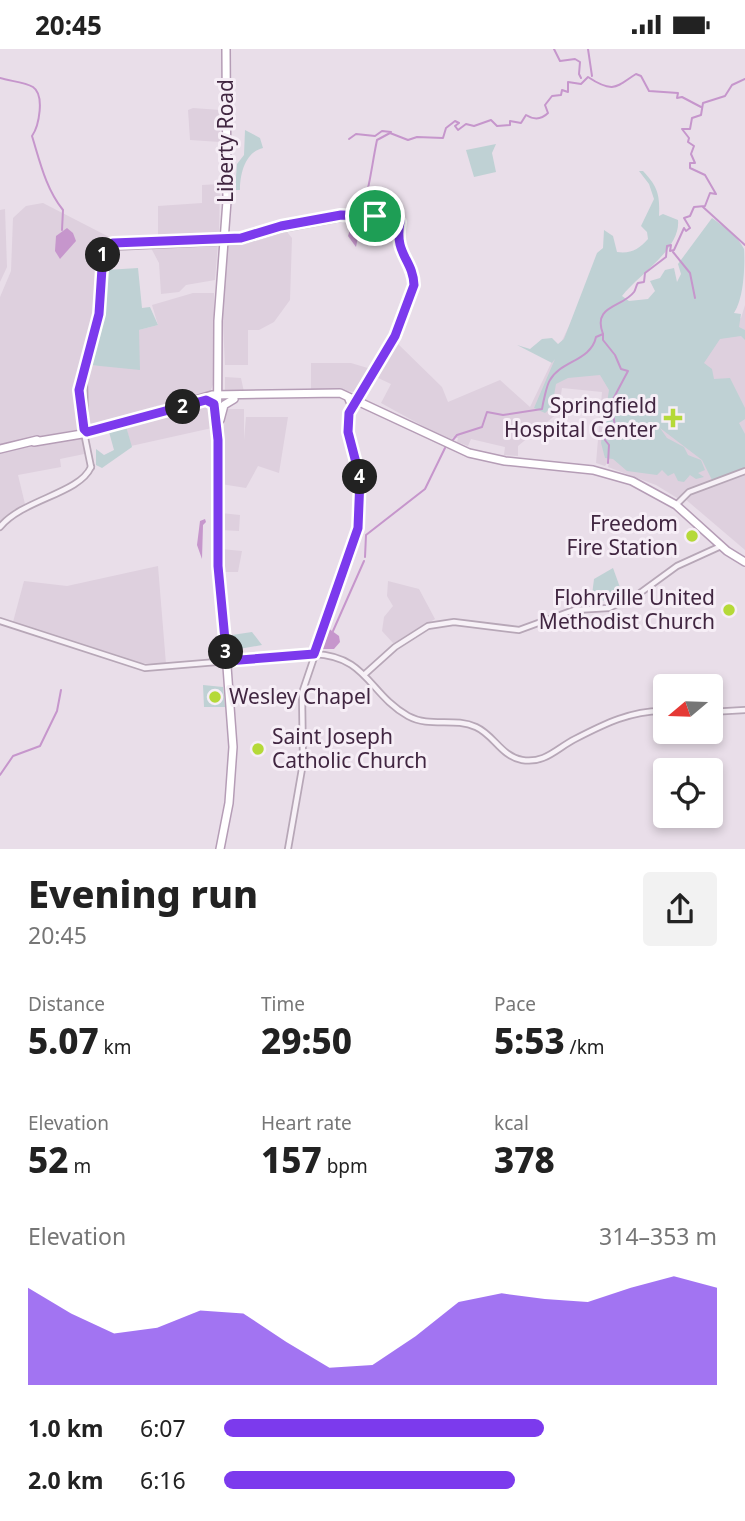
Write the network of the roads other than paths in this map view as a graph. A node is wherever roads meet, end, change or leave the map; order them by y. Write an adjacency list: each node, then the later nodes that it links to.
1 (226, 49): 2 (main road, Liberty Road)
2 (224, 240): 3 (main road, Liberty Road); 4 (street); 9 (street)
3 (219, 316): 5 (main road, Liberty Road); 5 (main road, Liberty Road)
4 (360, 391): 7 (main road)
5 (215, 397): 6 (main road); 7 (main road); 8 (main road, Liberty Road); 9 (main road); 10 (main road, Liberty Road)
6 (234, 399): 7 (main road); 8 (main road)
7 (355, 401): 16 (main road); 21 (street)
8 (220, 420): 10 (main road, Liberty Road)
9 (86, 432): 11 (main road); 12 (street); 13 (street)
10 (218, 440): 22 (main road, Liberty Road)
11 (0, 449)
12 (89, 450): 13 (street); 14 (street)
13 (93, 460): 14 (street)
14 (91, 467): 17 (street)
15 (745, 471): 16 (street)
16 (676, 505): 18 (main road)
17 (0, 527)
18 (722, 546): 19 (main road); 23 (street)
19 (745, 562)
20 (0, 621): 22 (street)
21 (314, 654): 22 (street); 23 (street); 28 (street)
22 (227, 661): 27 (main road, Liberty Road)
23 (365, 674): 26 (street)
24 (745, 710): 25 (street)
25 (723, 711)
26 (653, 712)
27 (220, 849)
28 (288, 849)

